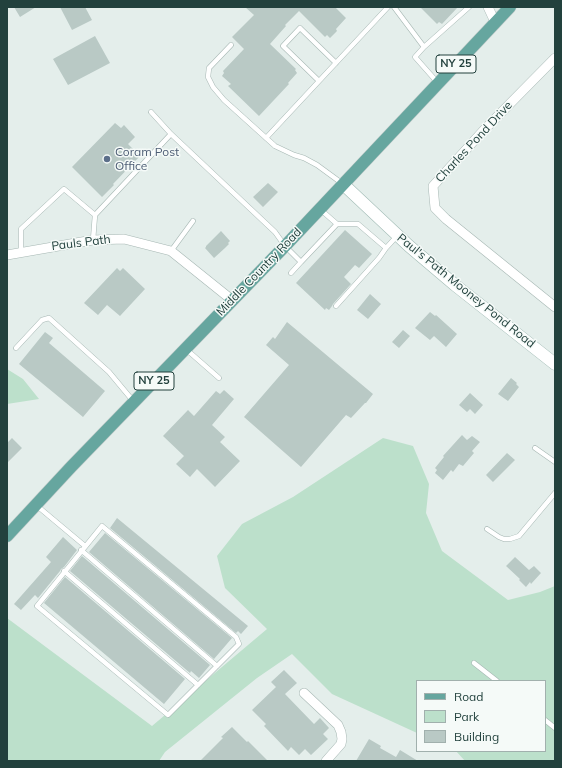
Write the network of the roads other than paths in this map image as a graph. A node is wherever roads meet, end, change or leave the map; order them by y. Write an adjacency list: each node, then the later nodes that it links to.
1 (388, 7): 10 (lane)
2 (394, 7): 8 (lane)
3 (469, 7): 8 (lane)
4 (488, 7): 6 (street)
5 (510, 7): 6 (main road, Middle Country Road / NY 25)
6 (495, 22): 12 (main road, Middle Country Road / NY 25)
7 (231, 45): 15 (lane)
8 (424, 47): 12 (lane)
9 (555, 58): 32 (street, Charles Pond Drive)
10 (336, 63): 11 (lane); 11 (lane)
11 (319, 81): 15 (lane)
12 (438, 83): 16 (main road, Middle Country Road / NY 25)
13 (151, 112): 14 (lane)
14 (171, 134): 18 (lane); 23 (lane)
15 (266, 138): 16 (lane)
16 (343, 184): 17 (main road, Middle Country Road / NY 25); 21 (street, Paul's Path Mooney Pond Road)
17 (320, 209): 20 (lane); 23 (main road, Middle Country Road / NY 25)
18 (95, 215): 22 (lane); 26 (lane)
19 (194, 221): 25 (lane)
20 (337, 224): 24 (lane); 28 (lane)
21 (398, 236): 24 (lane); 35 (street, Paul's Path Mooney Pond Road)
22 (93, 240): 25 (street, Pauls Path); 26 (street, Pauls Path)
23 (285, 246): 28 (lane); 30 (main road, Middle Country Road / NY 25)
24 (386, 248): 31 (lane)
25 (171, 251): 30 (street, Pauls Path)
26 (21, 252): 27 (street, Pauls Path)
27 (7, 255)
28 (301, 262): 29 (lane)
29 (291, 273)
30 (232, 300): 34 (main road, Middle Country Road / NY 25)
31 (336, 306)
32 (555, 307)
33 (16, 348): 37 (lane)
34 (185, 349): 36 (lane); 37 (main road, Middle Country Road / NY 25)
35 (555, 364)
36 (219, 378)
37 (134, 402): 41 (main road, Middle Country Road / NY 25)
38 (535, 448): 39 (lane)
39 (555, 462)
40 (555, 493): 42 (lane)
41 (36, 505): 43 (main road, Middle Country Road / NY 25); 44 (lane)
42 (487, 529)
43 (9, 531)
44 (83, 548): 45 (lane); 47 (lane); 47 (lane)
45 (64, 571): 49 (lane); 49 (lane)
46 (474, 663): 48 (lane)
47 (217, 666): 49 (lane)
48 (496, 680)
49 (198, 685)
50 (304, 693): 53 (street)
51 (546, 721): 52 (lane)
52 (555, 728)
53 (326, 761)

